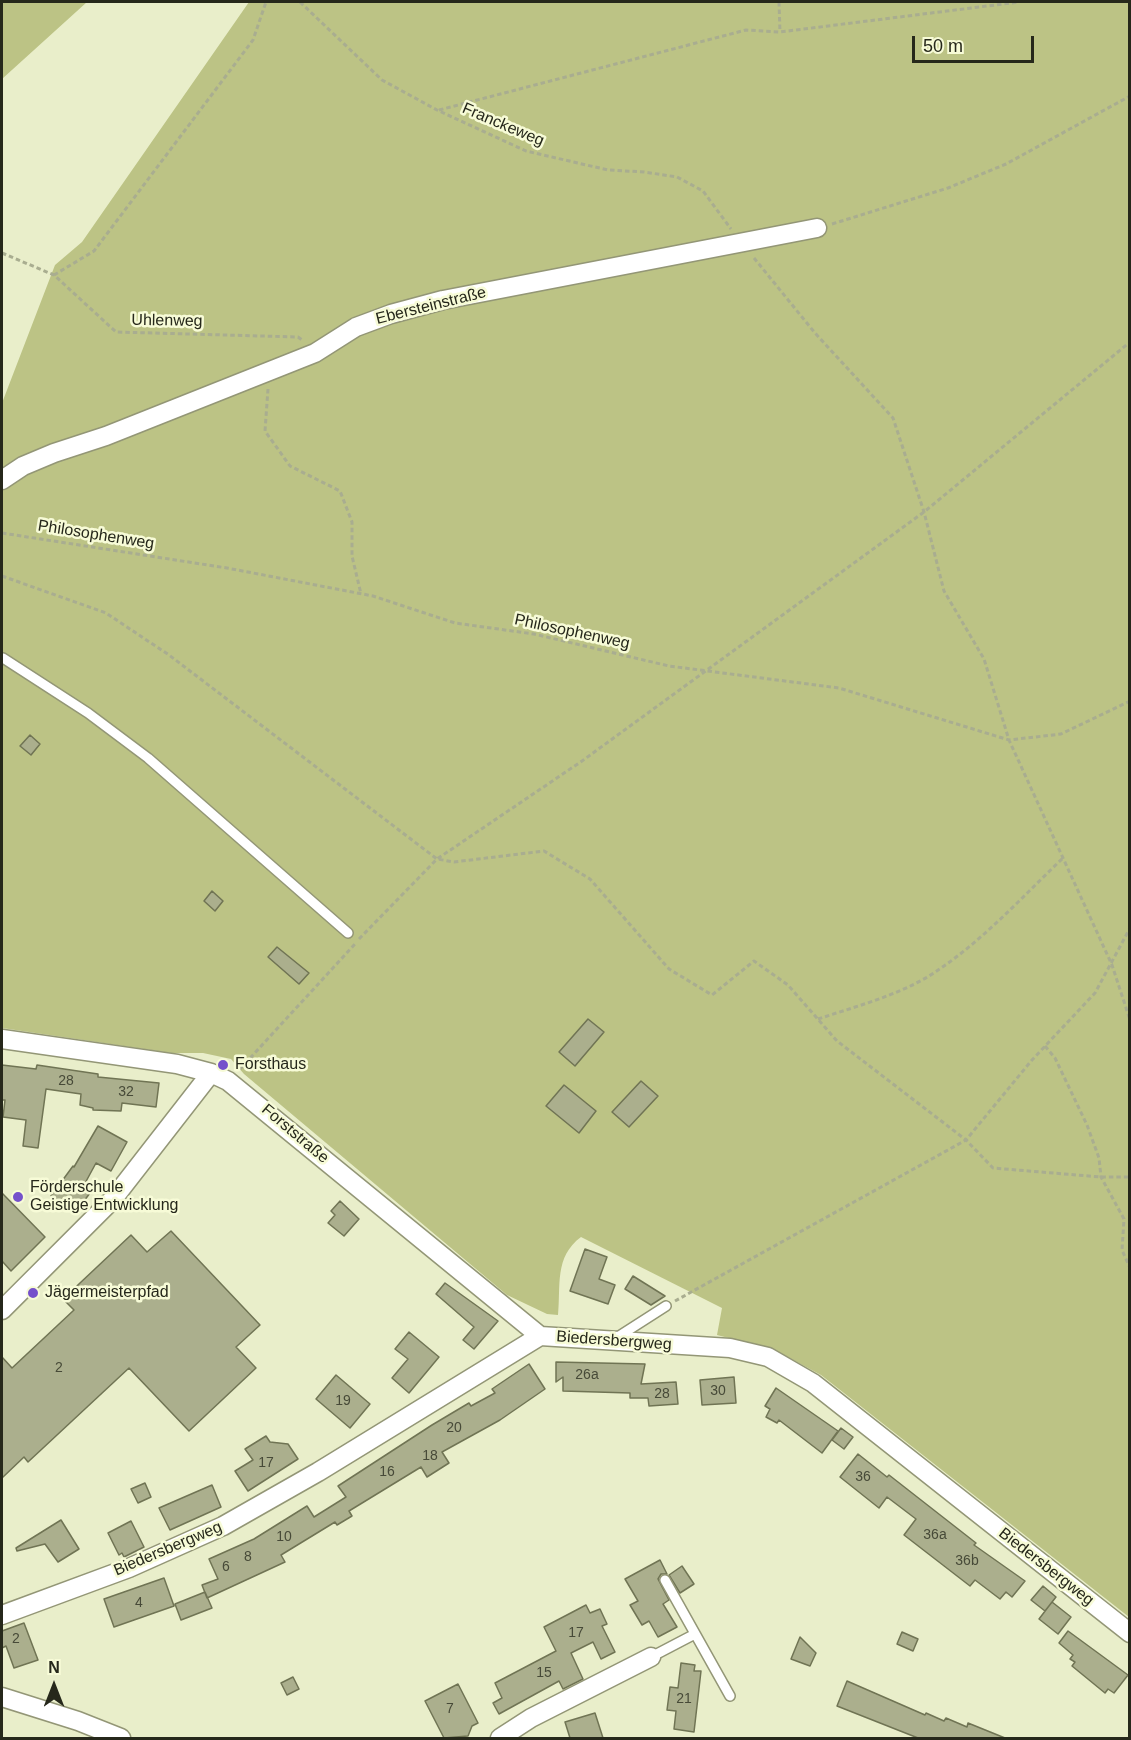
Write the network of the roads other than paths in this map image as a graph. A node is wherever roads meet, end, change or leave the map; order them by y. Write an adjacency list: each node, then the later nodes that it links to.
1 (817, 228): 2 (street, Ebersteinstraße)
2 (2, 480)
3 (3, 658): 4 (lane)
4 (348, 933)
5 (2, 1039): 6 (street, Forststraße)
6 (211, 1072): 8 (street); 9 (street, Forststraße)
7 (666, 1306): 10 (lane)
8 (2, 1310)
9 (540, 1336): 10 (street, Biedersbergweg); 12 (street, Biedersbergweg)
10 (611, 1342): 13 (street, Biedersbergweg)
11 (665, 1580): 14 (lane)
12 (2, 1615)
13 (1130, 1633)
14 (695, 1634): 15 (lane); 16 (lane)
15 (651, 1658): 19 (street)
16 (730, 1695)
17 (2, 1697): 18 (street)
18 (121, 1738)
19 (500, 1738)

